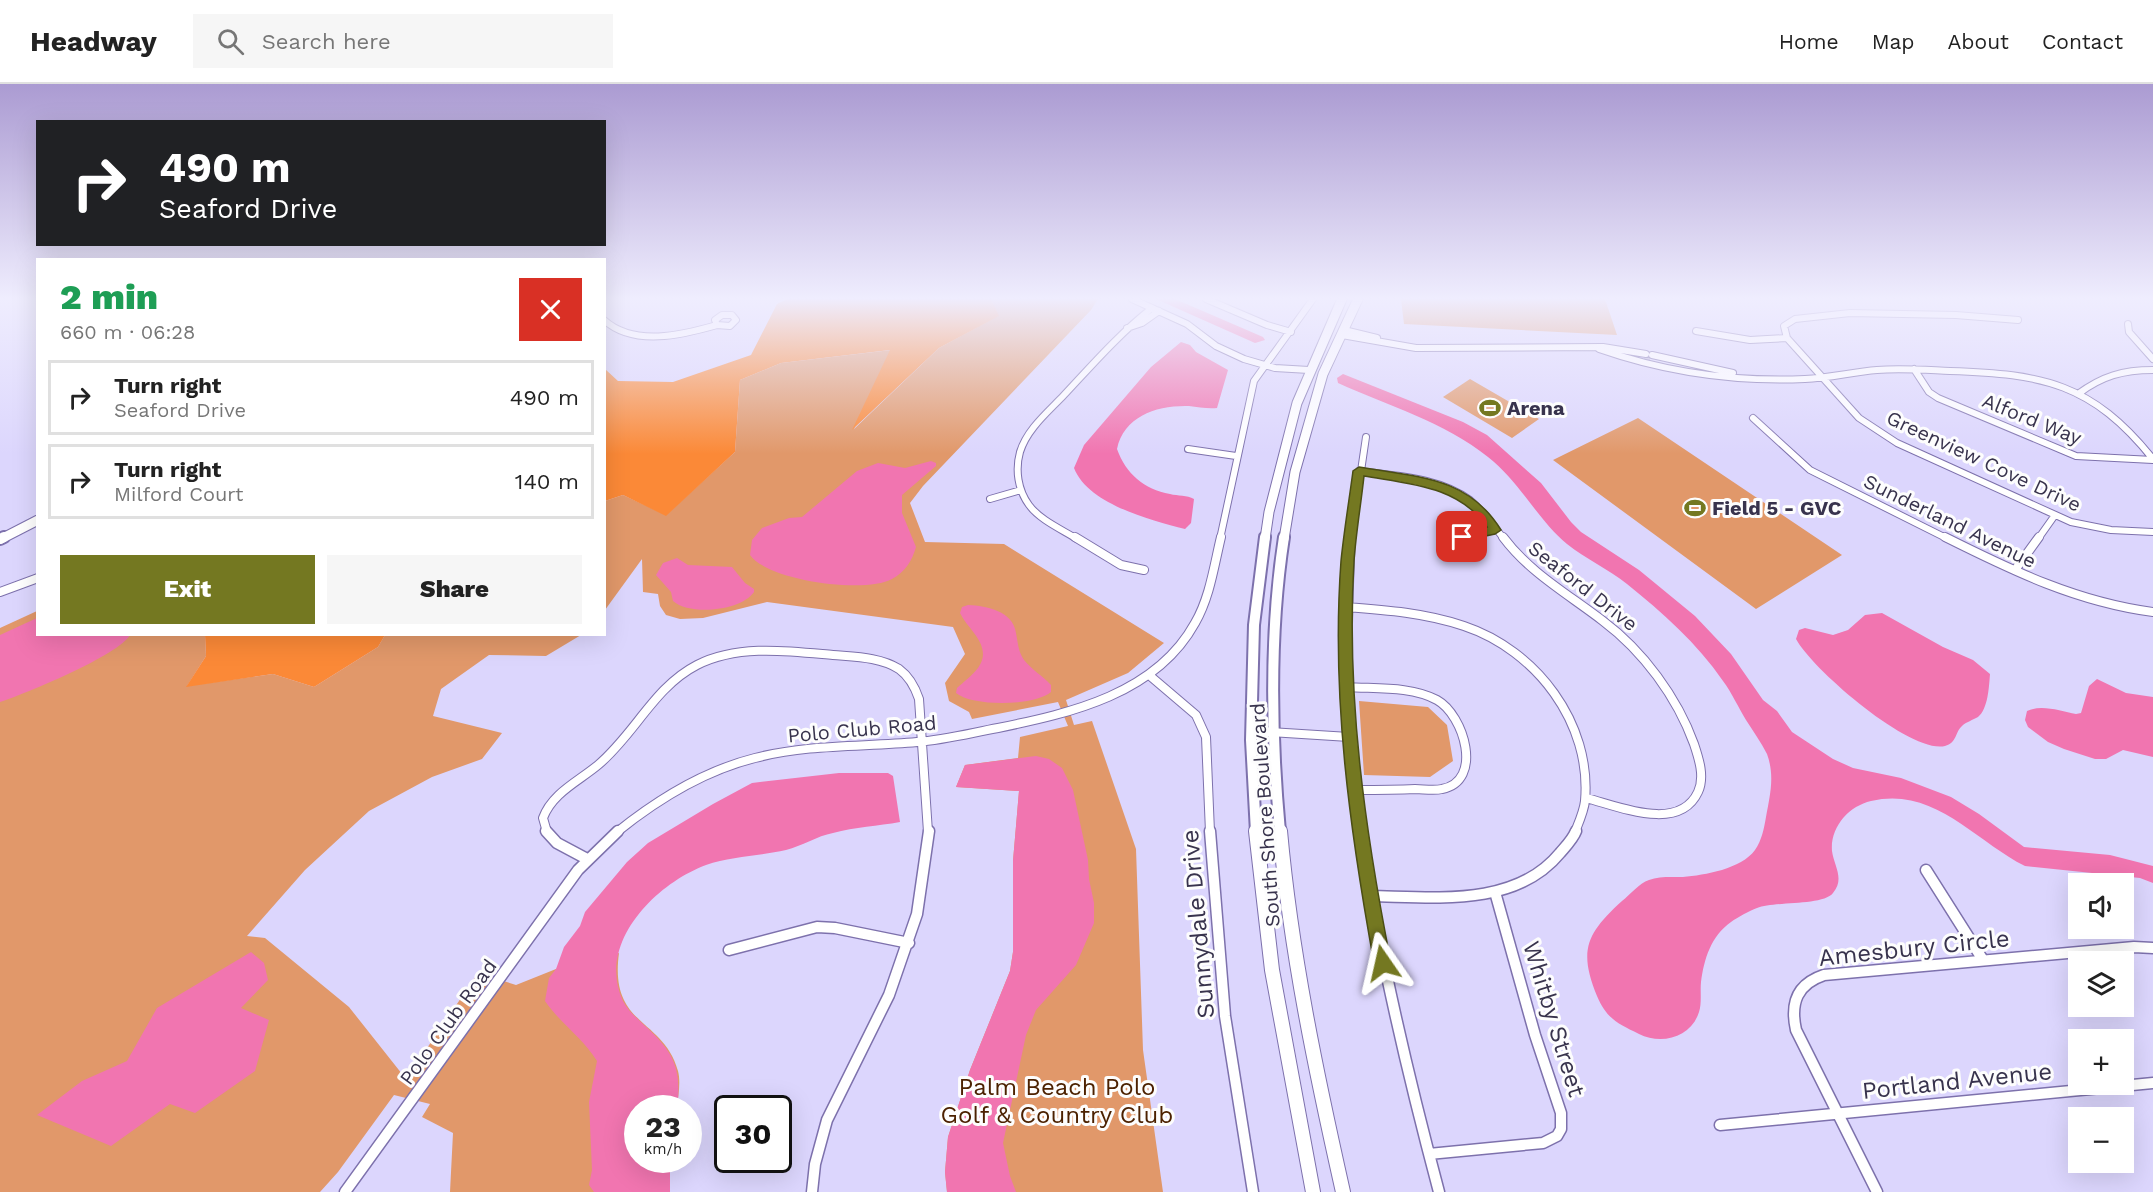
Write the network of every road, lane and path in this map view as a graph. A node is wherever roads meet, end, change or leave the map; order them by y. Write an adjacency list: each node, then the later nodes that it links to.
1 (1106, 351): 25 (street)
2 (1225, 351): 11 (street)
3 (1274, 351): 11 (street, Polo Club Road)
4 (1317, 351): 13 (street, South Shore Boulevard)
5 (1333, 351): 42 (street, South Shore Boulevard)
6 (1604, 351): 15 (street)
7 (1609, 351): 10 (street)
8 (1620, 351): 10 (street)
9 (1798, 351): 17 (street, Greenview Cove Drive)
10 (1648, 357): 15 (street); 16 (street)
11 (1261, 364): 13 (street); 22 (street, Polo Club Road)
12 (1914, 369): 17 (street); 18 (street); 23 (street, Alford Way)
13 (1309, 370): 41 (street, South Shore Boulevard)
14 (2153, 370): 18 (street)
15 (1701, 373): 16 (street)
16 (1752, 377): 17 (street)
17 (1822, 378): 27 (street, Greenview Cove Drive)
18 (2078, 394): 23 (street)
19 (1753, 418): 34 (street, Sunderland Avenue)
20 (1366, 437): 24 (street)
21 (1188, 450): 22 (street)
22 (1236, 456): 39 (street, Polo Club Road)
23 (2153, 460)
24 (1359, 471): 29 (street, Seaford Drive); 37 (street)
25 (1021, 490): 26 (street); 33 (street)
26 (990, 499)
27 (2055, 515): 30 (street, Greenview Cove Drive); 34 (street)
28 (36, 521): 32 (street)
29 (1495, 530): 31 (street); 46 (street, Seaford Drive)
30 (2153, 532)
31 (1462, 537)
32 (0, 539)
33 (1144, 570)
34 (2014, 570): 38 (street, Sunderland Avenue)
35 (36, 579): 36 (street)
36 (0, 592)
37 (1346, 607): 40 (street); 46 (street)
38 (2153, 612)
39 (1149, 675): 44 (street, Polo Club Road); 61 (street, Sunnydale Drive)
40 (1347, 687): 43 (street); 45 (street)
41 (1252, 732): 42 (street); 62 (street, South Shore Boulevard)
42 (1274, 734): 43 (street); 63 (street, South Shore Boulevard)
43 (1349, 737): 45 (street)
44 (922, 742): 47 (street, Polo Club Road); 47 (street); 51 (street)
45 (1354, 790): 50 (street)
46 (1586, 798): 49 (street)
47 (588, 859): 59 (street, Polo Club Road)
48 (1926, 870): 54 (street)
49 (1495, 892): 50 (street); 58 (street, Whitby Street)
50 (1370, 896): 58 (street)
51 (909, 943): 53 (street); 60 (street)
52 (2153, 948): 54 (street, Amesbury Circle)
53 (729, 950)
54 (1983, 960): 56 (street, Amesbury Circle)
55 (2153, 1083): 56 (street, Portland Avenue)
56 (1838, 1114): 57 (street, Portland Avenue); 65 (street, Amesbury Circle)
57 (1720, 1125)
58 (1429, 1154): 64 (street)
59 (345, 1192)
60 (813, 1192)
61 (1253, 1192)
62 (1313, 1192)
63 (1343, 1192)
64 (1439, 1192)
65 (1877, 1192)

